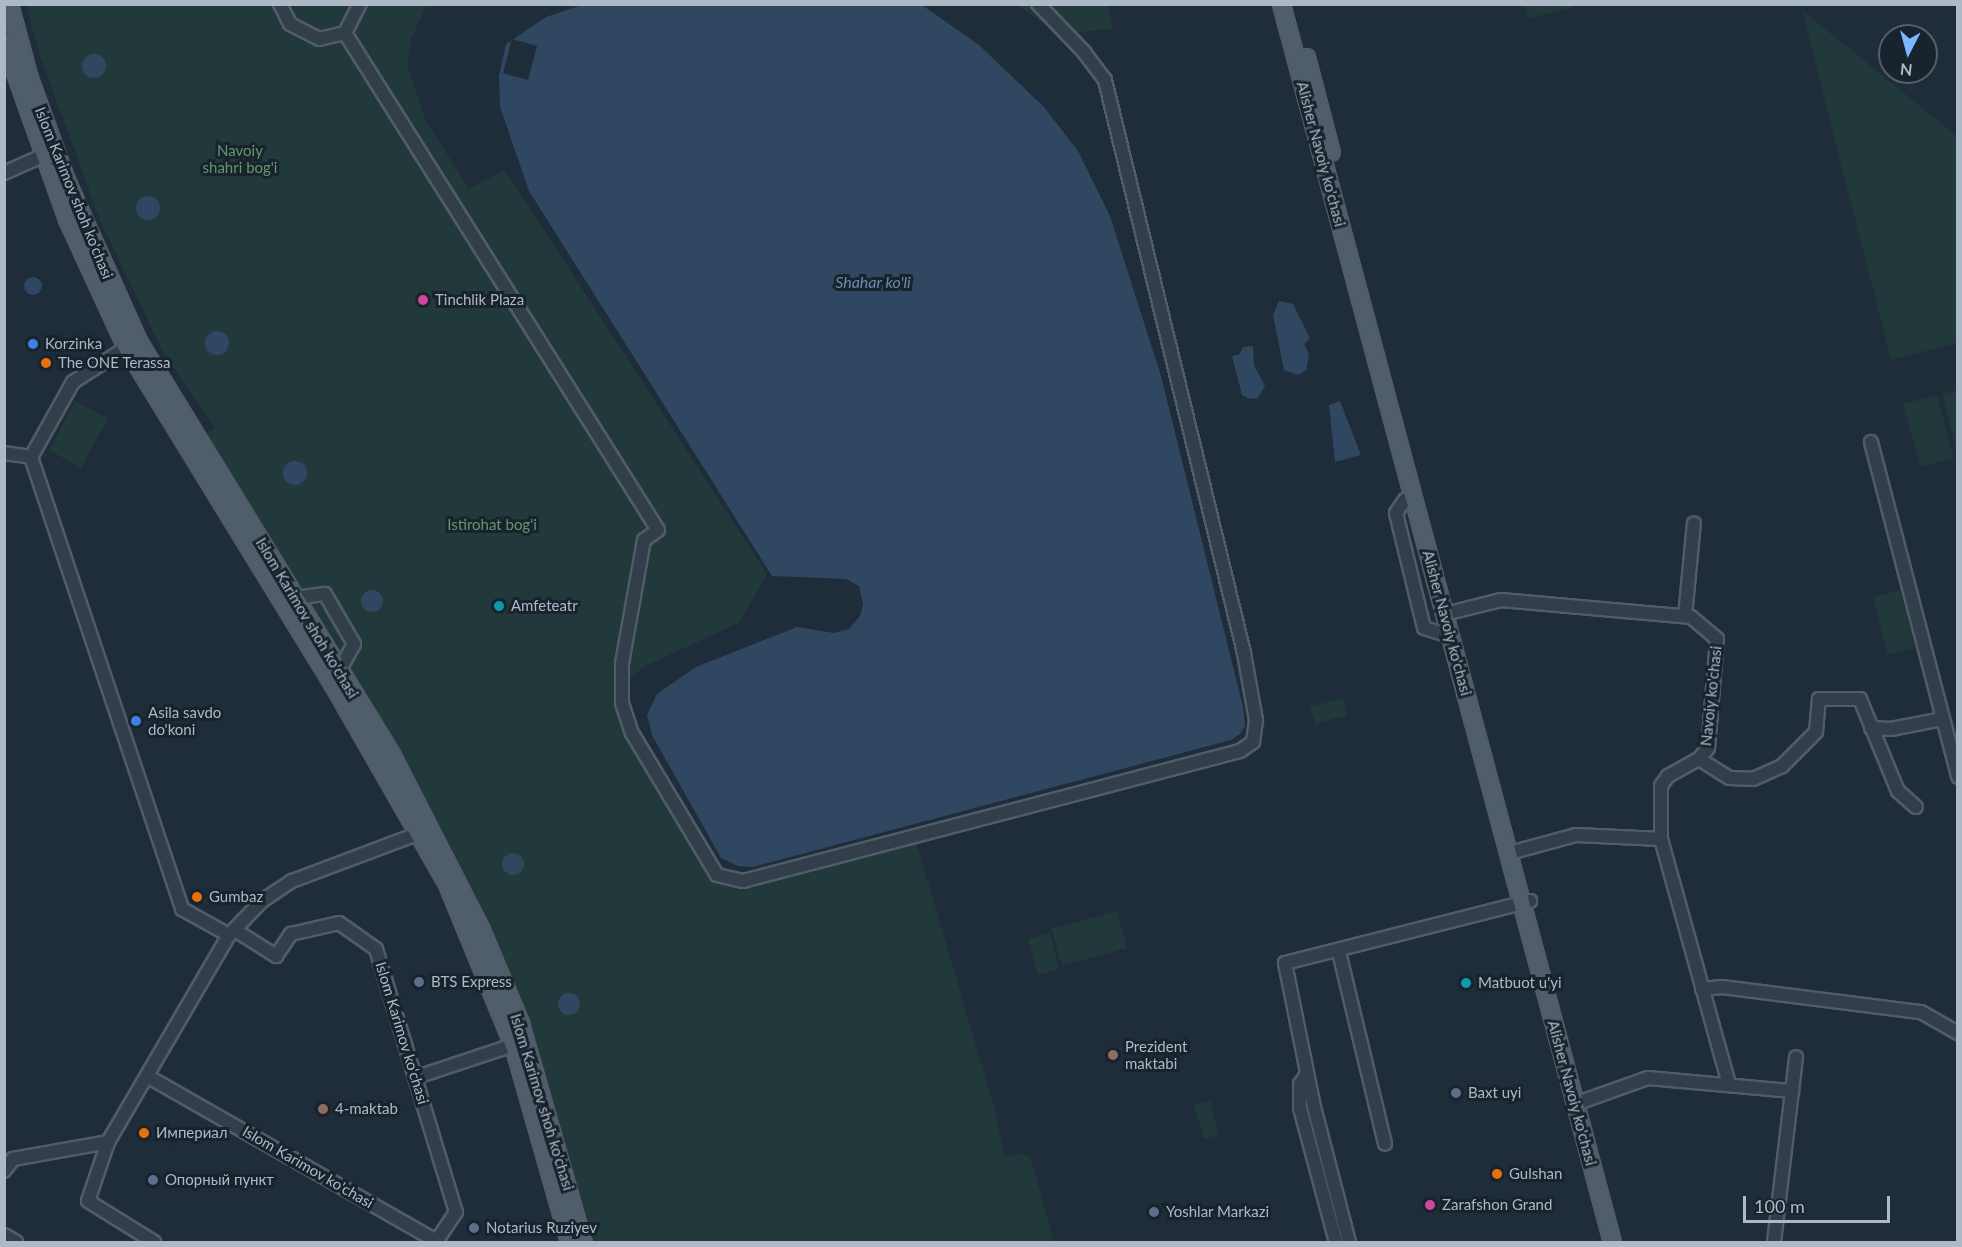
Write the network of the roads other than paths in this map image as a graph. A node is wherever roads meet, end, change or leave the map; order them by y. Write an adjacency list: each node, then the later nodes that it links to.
1 (9, 4): 8 (main road, Islom Karimov shoh ko'chasi)
2 (280, 4): 6 (street)
3 (360, 4): 6 (street)
4 (1038, 4): 6 (street)
5 (1286, 5): 11 (main road, Alisher Navoiy ko'chasi)
6 (345, 33)
7 (4, 42): 8 (main road, Islom Karimov shoh ko'chasi)
8 (49, 153): 9 (street); 10 (main road, Islom Karimov shoh ko'chasi)
9 (4, 173)
10 (132, 344): 14 (street); 17 (main road, Islom Karimov shoh ko'chasi)
11 (1403, 440): 15 (main road, Alisher Navoiy ko'chasi); 19 (main road, Alisher Navoiy ko'chasi)
12 (1871, 442): 21 (street)
13 (4, 453): 14 (street)
14 (31, 457): 30 (street)
15 (1414, 497): 19 (main road, Alisher Navoiy ko'chasi); 19 (street)
16 (1694, 523): 18 (street)
17 (289, 599): 20 (main road, Islom Karimov shoh ko'chasi); 20 (street)
18 (1685, 616): 19 (street); 23 (street, Navoiy ko'chasi)
19 (1452, 624): 28 (main road, Alisher Navoiy ko'chasi); 29 (main road, Alisher Navoiy ko'chasi)
20 (336, 677): 26 (main road, Islom Karimov shoh ko'chasi)
21 (1943, 719): 22 (street); 24 (street)
22 (1871, 728): 23 (street, Navoiy ko'chasi); 25 (street)
23 (1699, 759): 27 (street)
24 (1958, 777)
25 (1916, 807)
26 (424, 831): 30 (street); 34 (main road, Islom Karimov shoh ko'chasi); 50 (main road, Islom Karimov shoh ko'chasi)
27 (1660, 838): 28 (street); 32 (street)
28 (1517, 851): 29 (main road, Alisher Navoiy ko'chasi)
29 (1526, 902): 31 (street); 41 (main road, Alisher Navoiy ko'chasi)
30 (232, 932): 37 (street); 38 (street, Islom Karimov ko‘chasi)
31 (1339, 952): 36 (street); 43 (street)
32 (1702, 989): 33 (street); 39 (street)
33 (1958, 1033)
34 (513, 1045): 38 (street); 49 (main road, Islom Karimov shoh ko'chasi)
35 (1796, 1057): 40 (street)
36 (1307, 1074): 51 (street); 52 (street)
37 (147, 1076): 42 (street); 48 (street, Islom Karimov ko'chasi)
38 (417, 1077): 48 (street, Islom Karimov ko‘chasi)
39 (1729, 1085): 40 (street); 41 (street)
40 (1792, 1091): 55 (street)
41 (1579, 1102): 53 (main road, Alisher Navoiy ko'chasi); 54 (main road, Alisher Navoiy ko'chasi)
42 (108, 1142): 44 (street); 47 (street)
43 (1385, 1144)
44 (4, 1171)
45 (4, 1234): 46 (street)
46 (16, 1242)
47 (154, 1242)
48 (437, 1242)
49 (569, 1242)
50 (583, 1242)
51 (1336, 1242)
52 (1349, 1242)
53 (1611, 1242)
54 (1621, 1242)
55 (1774, 1242)

